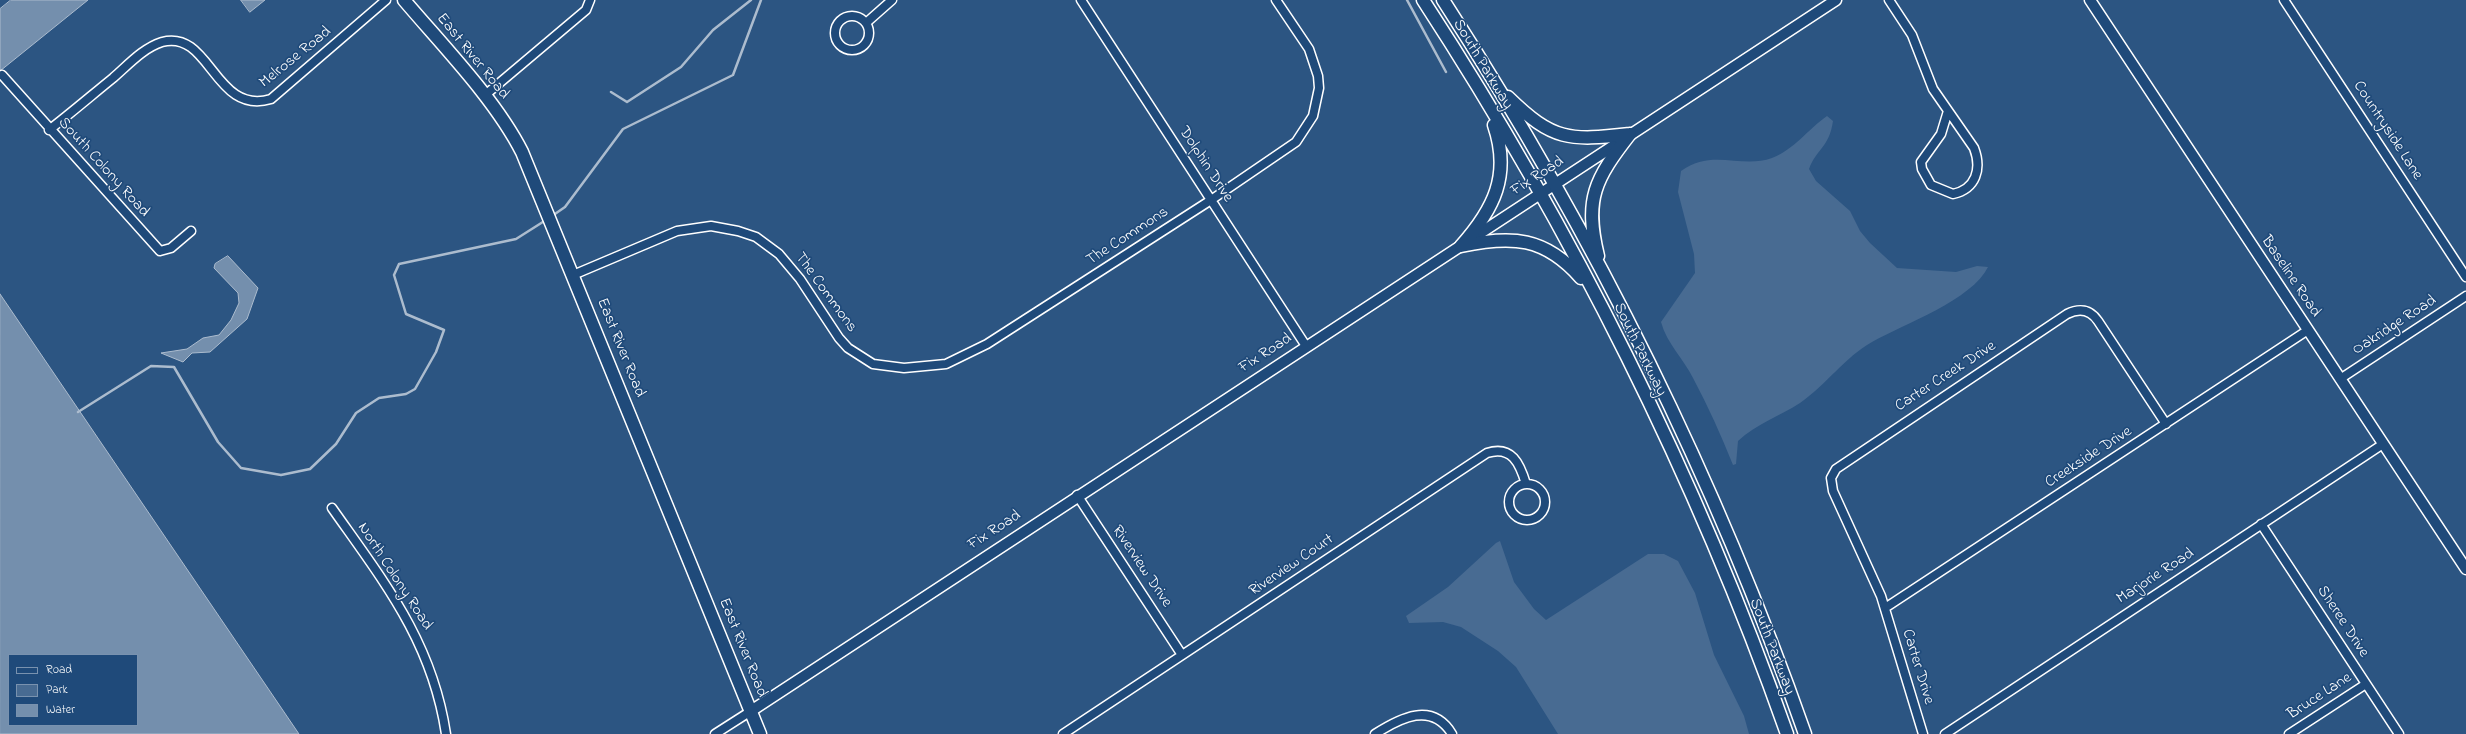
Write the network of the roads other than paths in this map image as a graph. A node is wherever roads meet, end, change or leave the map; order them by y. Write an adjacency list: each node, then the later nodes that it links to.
1 (386, 0): 19 (street, Melrose Road)
2 (404, 0): 17 (main road, East River Road)
3 (590, 0): 17 (street)
4 (892, 0): 13 (street)
5 (1081, 0): 23 (street, Dolphin Drive)
6 (1276, 0): 23 (street, The Commons)
7 (1423, 0): 16 (main road, South Parkway)
8 (1444, 0): 15 (main road, South Parkway)
9 (1836, 0): 20 (street, Fix Road)
10 (1889, 0): 18 (street)
11 (2090, 0): 31 (street, Baseline Road)
12 (2284, 0): 28 (street, Countryside Lane)
13 (866, 23): 13 (street)
14 (2, 75): 19 (street, South Colony Road)
15 (1498, 87): 20 (main road); 21 (main road, South Parkway)
16 (1481, 92): 22 (main road, South Parkway); 25 (main road)
17 (484, 96): 27 (main road, East River Road)
18 (1948, 111): 18 (street)
19 (50, 130): 24 (street, South Colony Road)
20 (1630, 134): 21 (street, Fix Road); 26 (main road)
21 (1553, 184): 22 (street, Fix Road); 26 (main road, South Parkway)
22 (1539, 193): 25 (street, Fix Road); 29 (main road, South Parkway)
23 (1211, 200): 27 (street, The Commons); 32 (street, Dolphin Drive)
24 (190, 231)
25 (1461, 246): 29 (main road); 32 (street, Fix Road)
26 (1600, 271): 52 (main road, South Parkway)
27 (572, 275): 44 (main road, East River Road)
28 (2466, 277)
29 (1593, 293): 51 (main road, South Parkway)
30 (2466, 296): 33 (street, Oakridge Road)
31 (2308, 330): 33 (street, Baseline Road); 34 (street, Creekside Drive)
32 (1306, 346): 37 (street, Fix Road)
33 (2340, 379): 35 (street, Baseline Road)
34 (2166, 424): 41 (street, Creekside Drive); 41 (street, Carter Creek Drive)
35 (2383, 444): 39 (street, Marjorie Road); 40 (street, Baseline Road)
36 (1526, 484): 36 (street); 42 (street, Riverview Court)
37 (1077, 495): 42 (street, Riverview Drive); 44 (street, Fix Road)
38 (332, 508): 45 (street, North Colony Road)
39 (2262, 524): 43 (street, Sheree Drive); 54 (street, Marjorie Road)
40 (2466, 569)
41 (1885, 608): 53 (street, Carter Drive)
42 (1182, 655): 48 (street, Riverview Court)
43 (2366, 684): 55 (street, Bruce Lane); 56 (street, Sheree Drive)
44 (751, 711): 46 (street, Fix Road); 47 (main road, East River Road)
45 (446, 734)
46 (715, 734)
47 (760, 734)
48 (1063, 734)
49 (1375, 734): 50 (street)
50 (1452, 734)
51 (1787, 734)
52 (1805, 734)
53 (1923, 734)
54 (1945, 734)
55 (2289, 734)
56 (2399, 734)

